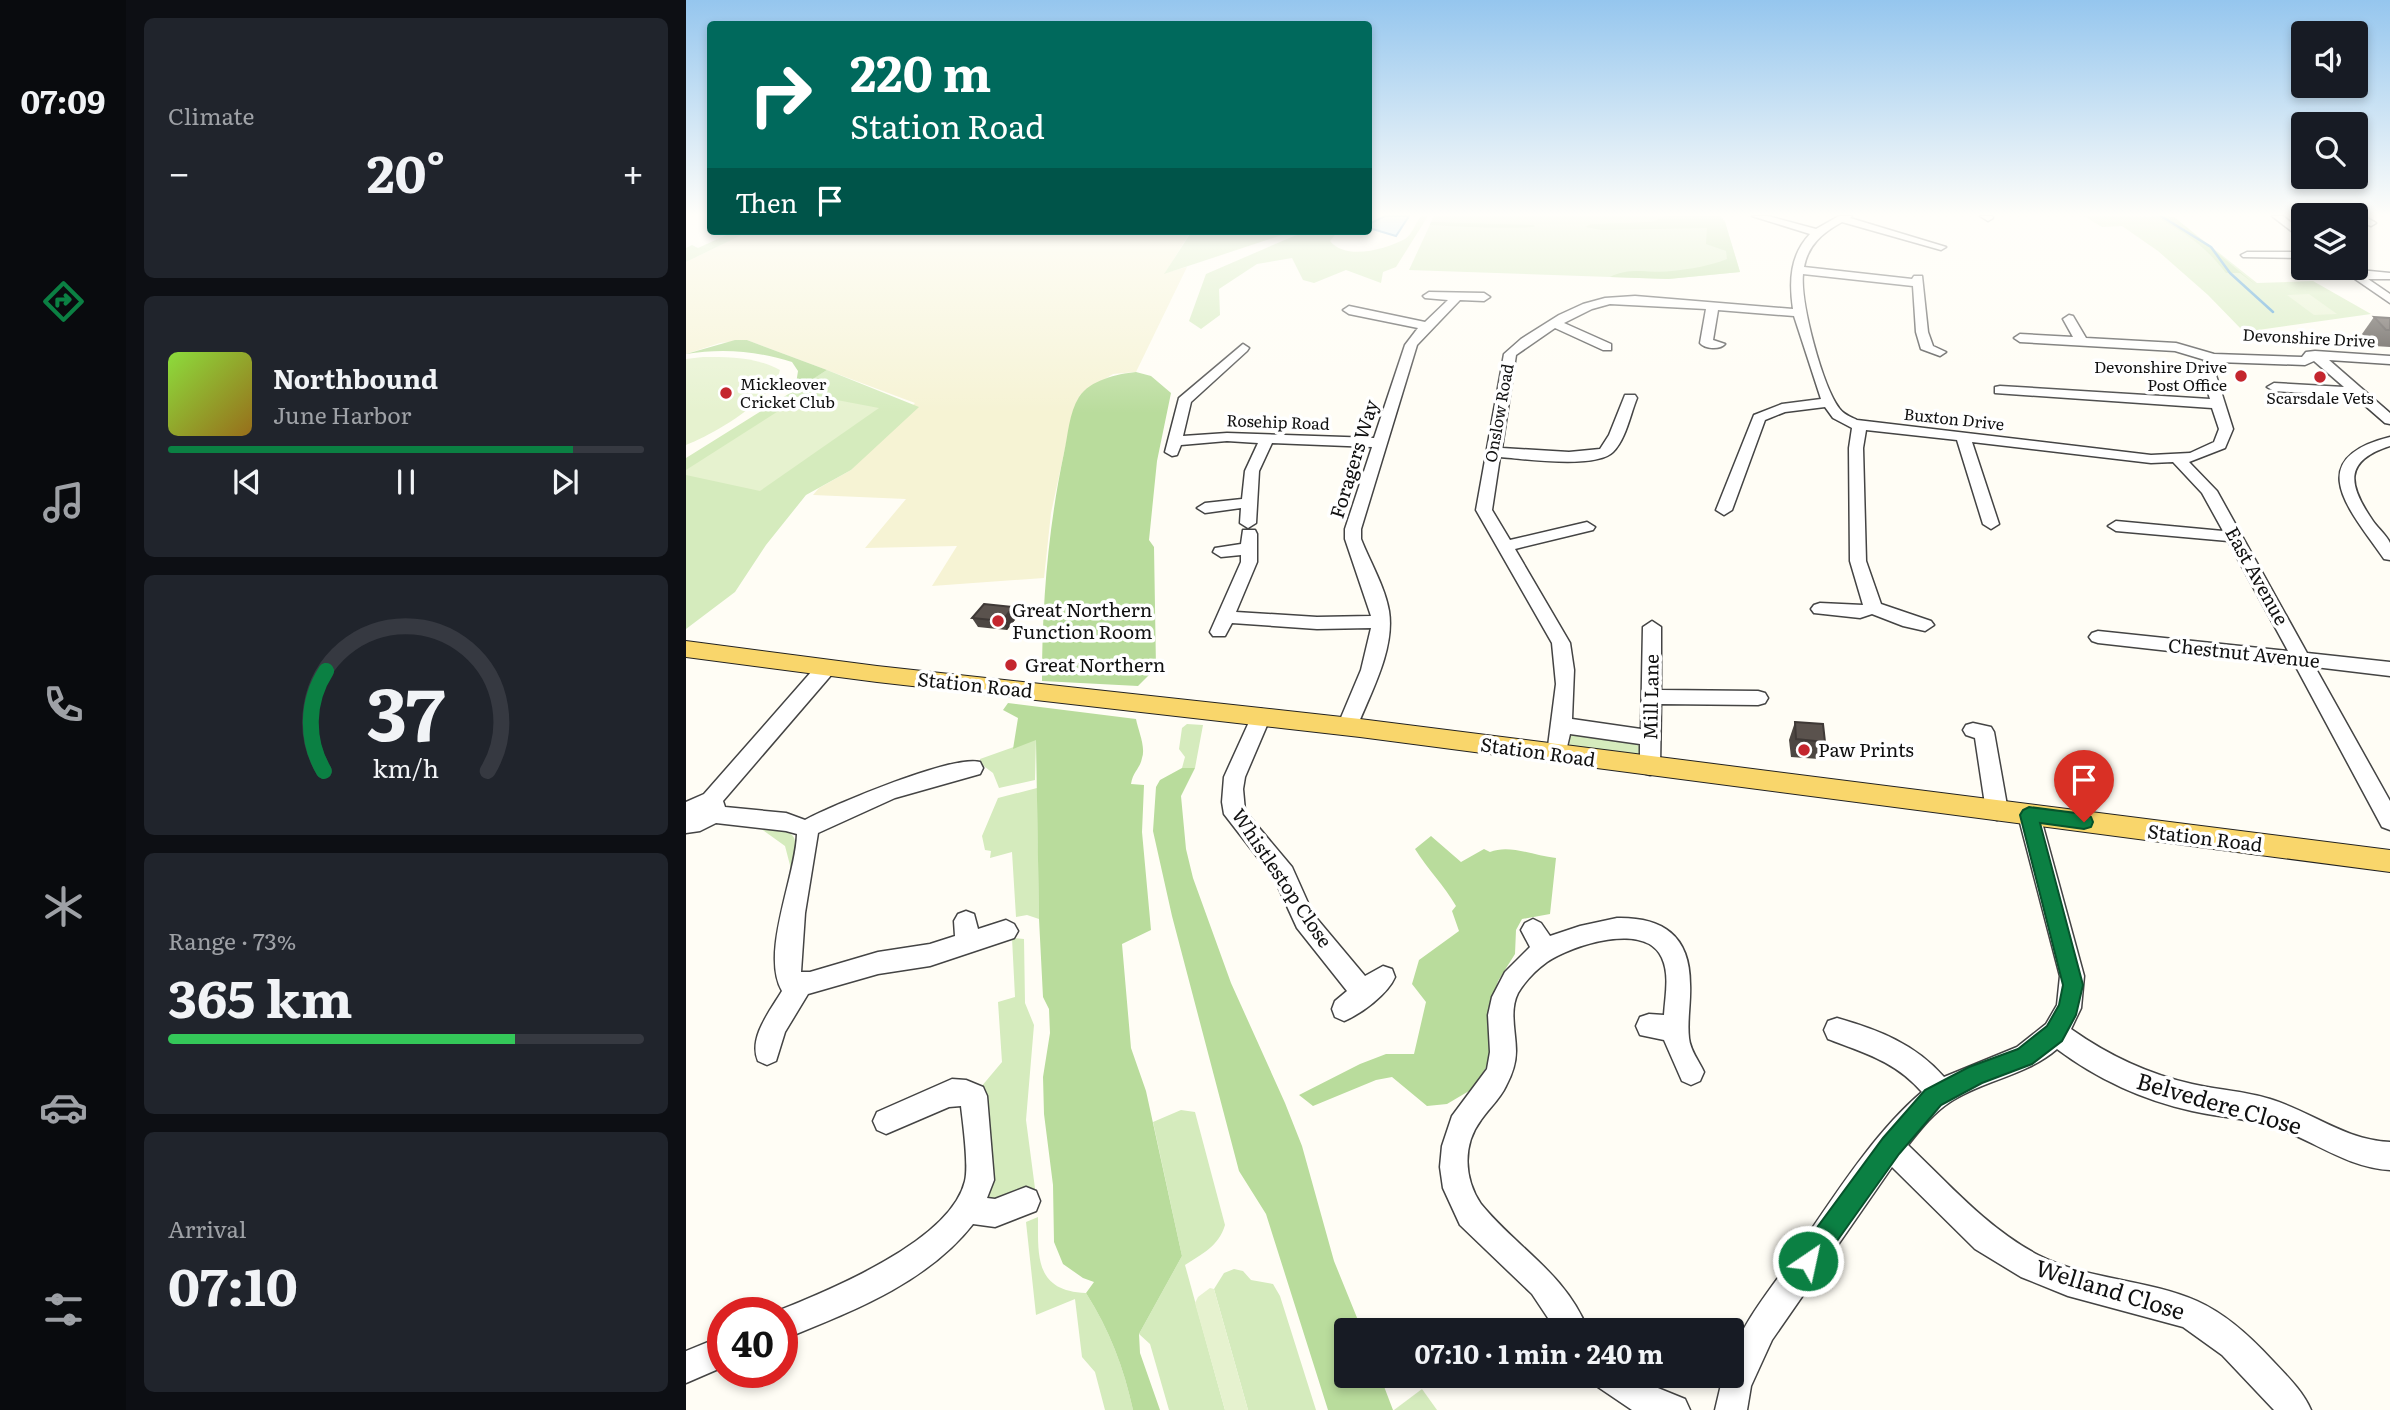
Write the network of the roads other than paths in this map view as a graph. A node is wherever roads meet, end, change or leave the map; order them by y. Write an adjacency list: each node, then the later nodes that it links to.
1 (1799, 282): 10 (street)
2 (1918, 282): 19 (street)
3 (2365, 282): 7 (street)
4 (1429, 296): 5 (street)
5 (1456, 297): 6 (street); 13 (street, Foragers Way)
6 (1484, 297)
7 (2390, 299)
8 (1713, 306): 10 (street, Onslow Road); 12 (street, Onslow Road); 16 (street)
9 (1349, 310): 13 (street)
10 (1800, 313): 27 (street)
11 (2069, 319): 15 (street)
12 (1556, 324): 17 (street); 35 (street, Onslow Road)
13 (1426, 326): 34 (street, Foragers Way)
14 (2020, 338): 15 (street)
15 (2081, 341): 21 (street)
16 (1719, 344)
17 (1600, 346)
18 (1243, 348): 32 (street, Rosehip Road)
19 (1940, 352)
20 (2315, 355): 21 (street, Devonshire Drive); 22 (street, Devonshire Drive); 25 (street)
21 (2213, 358): 28 (street)
22 (2390, 359)
23 (2274, 387): 25 (street)
24 (2000, 390): 28 (street)
25 (2357, 392): 29 (street)
26 (1624, 402): 35 (street)
27 (1829, 402): 30 (street, Buxton Drive); 39 (street)
28 (2219, 404): 36 (street)
29 (2390, 420)
30 (1859, 425): 31 (street, Buxton Drive); 46 (street)
31 (1963, 438): 36 (street, Buxton Drive); 40 (street)
32 (1267, 439): 34 (street, Rosehip Road); 37 (street)
33 (2390, 441): 49 (street)
34 (1380, 443): 52 (street, Foragers Way)
35 (1492, 452): 47 (street, Onslow Road)
36 (2178, 459): 44 (street, East Avenue)
37 (1248, 503): 38 (street); 43 (street)
38 (1205, 508)
39 (1724, 510)
40 (1984, 518)
41 (2116, 526): 44 (street)
42 (1579, 532): 47 (street)
43 (1250, 535): 48 (street); 52 (street)
44 (2236, 537): 57 (street, East Avenue)
45 (1839, 540): 46 (street)
46 (1857, 542): 50 (street)
47 (1504, 547): 63 (street, Onslow Road)
48 (1222, 552)
49 (2390, 555)
50 (1873, 608): 51 (street); 53 (street)
51 (1820, 610)
52 (1381, 622): 64 (street, Foragers Way)
53 (1914, 626)
54 (1652, 627): 61 (street, Mill Lane)
55 (2098, 637): 57 (street, Chestnut Avenue)
56 (686, 649): 58 (main road, Station Road)
57 (2303, 659): 59 (street, Chestnut Avenue); 73 (street, East Avenue)
58 (826, 668): 62 (main road, Station Road); 70 (street)
59 (2390, 668)
60 (1749, 693): 61 (street)
61 (1651, 697): 66 (street, Mill Lane)
62 (1261, 716): 64 (main road, Station Road); 79 (street, Whistlestop Close)
63 (1561, 725): 66 (street); 67 (street, Onslow Road)
64 (1347, 727): 67 (main road, Station Road)
65 (1973, 730): 71 (street)
66 (1650, 738): 68 (street, Mill Lane)
67 (1557, 754): 68 (main road, Station Road)
68 (1650, 766): 71 (main road, Station Road)
69 (972, 768): 75 (street)
70 (711, 808): 74 (street); 75 (street)
71 (1997, 811): 72 (main road, Station Road)
72 (2029, 815): 76 (main road, Station Road); 83 (street)
73 (2390, 821)
74 (687, 822)
75 (807, 829): 78 (street)
76 (2390, 861)
77 (1006, 931): 78 (street)
78 (800, 985): 84 (street)
79 (1344, 1009)
80 (1649, 1026): 81 (street)
81 (1676, 1029): 85 (street); 93 (street)
82 (1837, 1030): 86 (street)
83 (2055, 1033): 86 (street); 89 (street, Belvedere Close)
84 (766, 1052)
85 (1690, 1072)
86 (1940, 1093): 88 (street)
87 (886, 1121): 91 (street)
88 (1891, 1146): 98 (street); 99 (street, Welland Close)
89 (2390, 1156)
90 (1026, 1201): 91 (street)
91 (967, 1209): 92 (street)
92 (798, 1318)
93 (1566, 1318)
94 (707, 1358): 95 (street)
95 (686, 1367)
96 (1627, 1388): 97 (street)
97 (1674, 1410)
98 (1731, 1410)
99 (2294, 1410)

